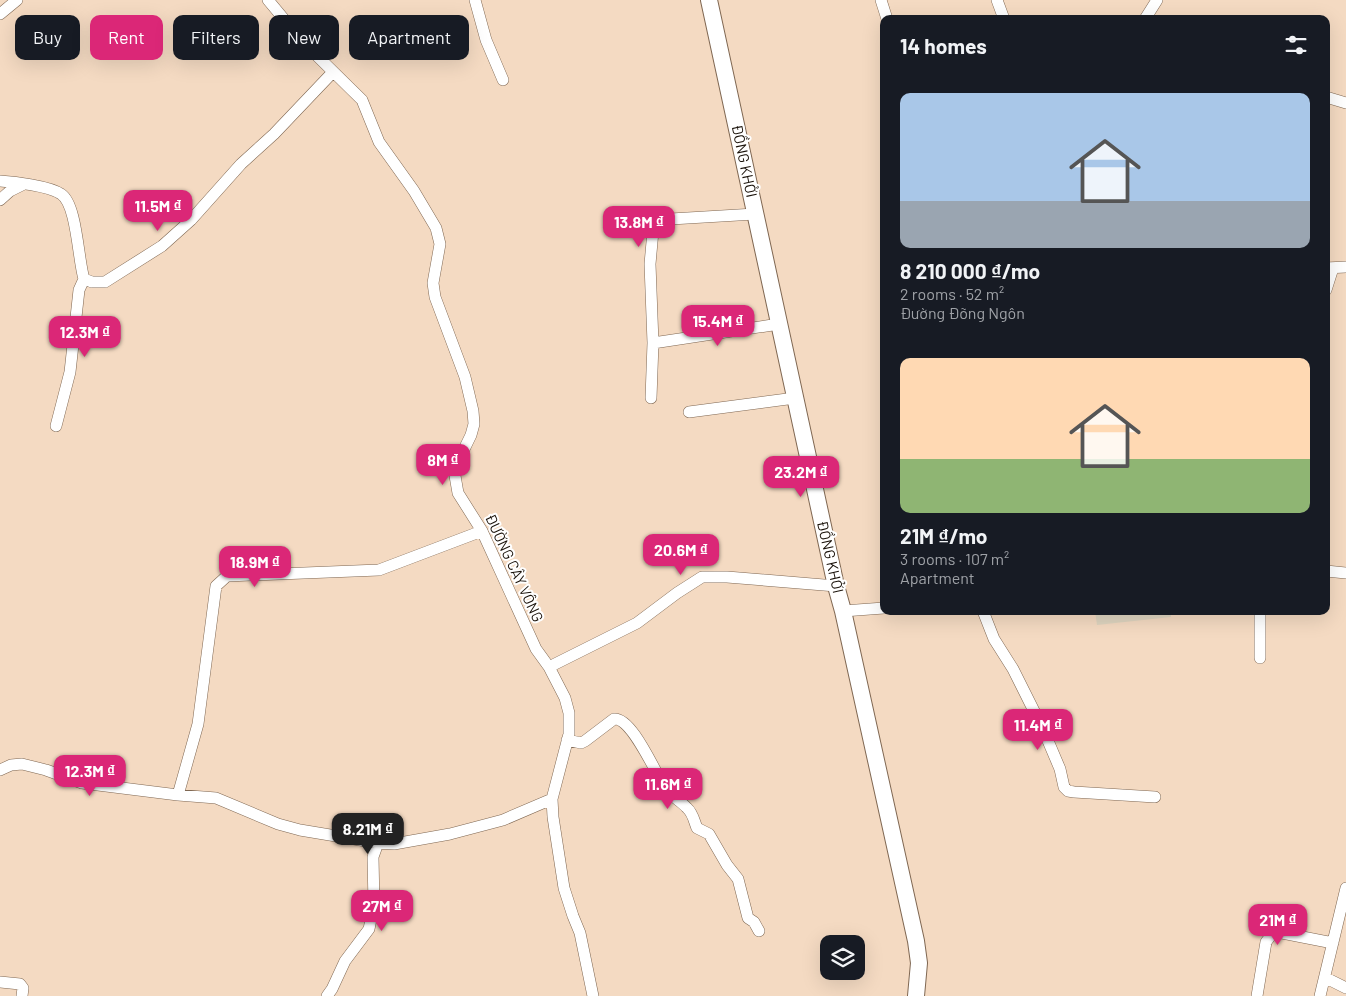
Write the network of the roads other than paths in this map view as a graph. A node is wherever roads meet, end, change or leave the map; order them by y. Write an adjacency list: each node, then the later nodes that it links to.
1 (17, 0): 8 (street)
2 (268, 0): 12 (street, ĐƯỜNG CÂY VÔNG)
3 (475, 0): 13 (street)
4 (710, 0): 19 (main road, ĐỒNG KHỞI)
5 (882, 0): 9 (street)
6 (997, 0): 10 (street)
7 (1156, 0): 11 (street)
8 (0, 14)
9 (886, 15)
10 (1003, 15)
11 (1147, 15)
12 (333, 72): 22 (street); 29 (street, ĐƯỜNG CÂY VÔNG)
13 (503, 80)
14 (1330, 98): 15 (street)
15 (1346, 103)
16 (0, 181): 17 (street)
17 (24, 184): 18 (street); 22 (street)
18 (0, 200)
19 (755, 214): 23 (main road, ĐỒNG KHỞI); 24 (street)
20 (1346, 267): 21 (street)
21 (1330, 268)
22 (84, 279): 28 (street)
23 (779, 324): 24 (street); 26 (main road, ĐỒNG KHỞI)
24 (653, 343): 25 (street)
25 (651, 398)
26 (795, 398): 27 (street); 32 (main road, ĐỒNG KHỞI)
27 (689, 412)
28 (56, 426)
29 (482, 531): 38 (street, ĐƯỜNG CÂY VÔNG); 41 (street)
30 (1330, 571): 31 (street)
31 (1346, 573)
32 (836, 586): 34 (main road, ĐỒNG KHỞI); 38 (street)
33 (880, 608): 34 (street)
34 (843, 611): 54 (main road, ĐỒNG KHỞI)
35 (985, 615): 42 (street)
36 (1260, 615): 37 (street)
37 (1260, 658)
38 (548, 667): 39 (street, ĐƯỜNG CÂY VÔNG)
39 (567, 740): 43 (street, ĐƯỜNG CÂY VÔNG); 46 (street)
40 (0, 770): 41 (street)
41 (178, 795): 44 (street)
42 (1155, 798)
43 (552, 799): 44 (street); 53 (street, ĐƯỜNG CÂY VÔNG)
44 (378, 843): 52 (street)
45 (1346, 888): 47 (street)
46 (759, 931)
47 (1333, 942): 48 (street); 55 (street)
48 (1326, 978): 50 (street); 56 (street)
49 (0, 982): 51 (street)
50 (1346, 988)
51 (22, 996)
52 (327, 996)
53 (593, 996)
54 (916, 996)
55 (1257, 996)
56 (1320, 996)

